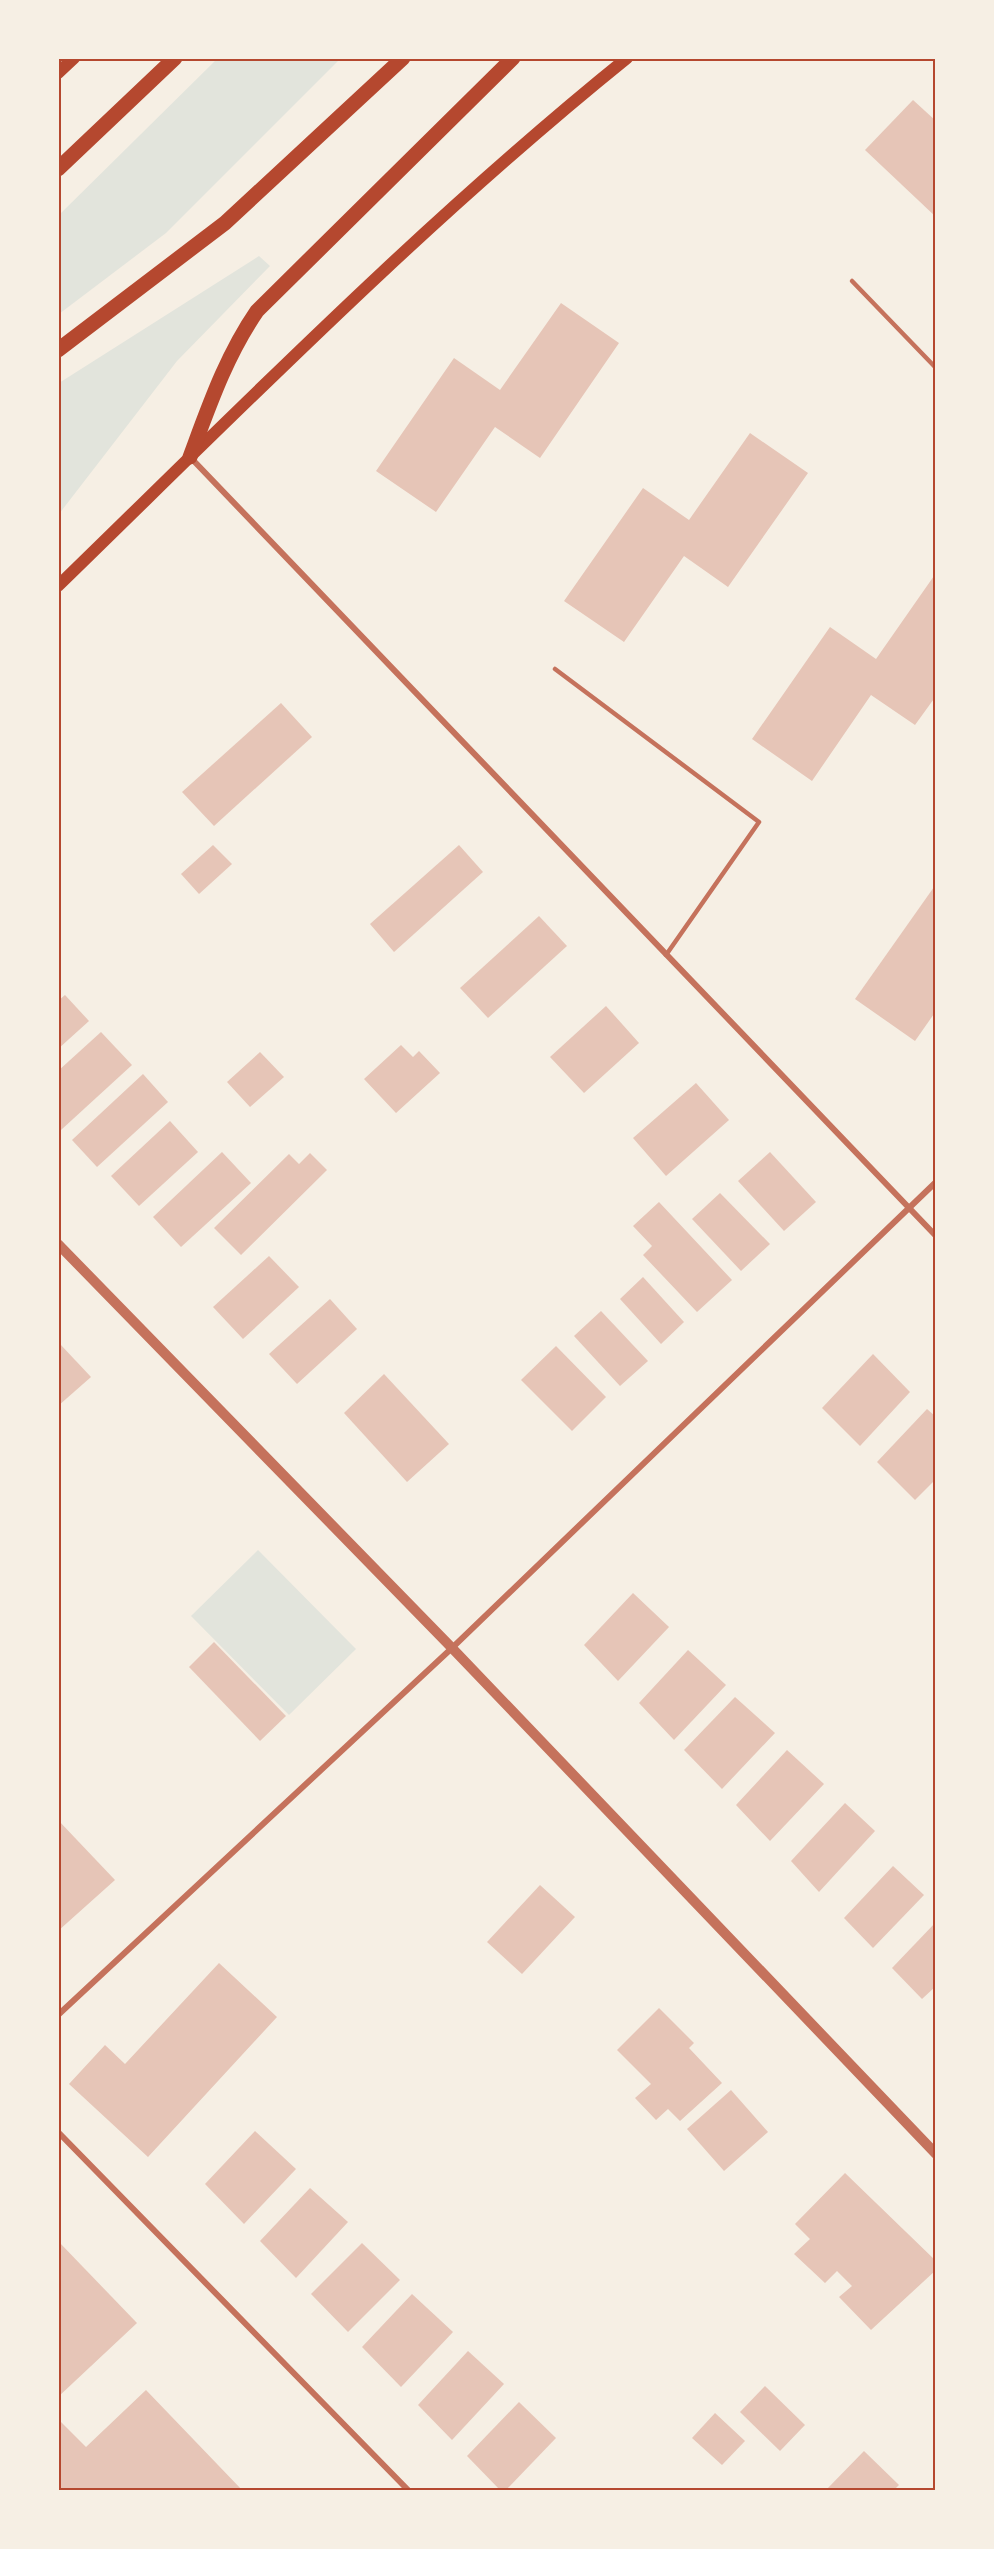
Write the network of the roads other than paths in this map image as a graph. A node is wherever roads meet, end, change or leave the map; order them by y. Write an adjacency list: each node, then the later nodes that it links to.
1 (74, 58): 6 (main road)
2 (174, 58): 7 (main road)
3 (403, 58): 9 (main road)
4 (513, 58): 11 (main road)
5 (627, 58): 11 (main road)
6 (58, 73)
7 (58, 169)
8 (852, 281): 10 (lane)
9 (58, 350)
10 (936, 369)
11 (190, 457): 12 (main road); 14 (street)
12 (58, 586)
13 (555, 669): 14 (lane)
14 (666, 955): 16 (street)
15 (936, 1182): 16 (street)
16 (909, 1208): 17 (street); 19 (street)
17 (936, 1236)
18 (58, 1245): 19 (street)
19 (452, 1647): 20 (street); 22 (street)
20 (58, 2015)
21 (58, 2132): 23 (street)
22 (936, 2154)
23 (408, 2490)

